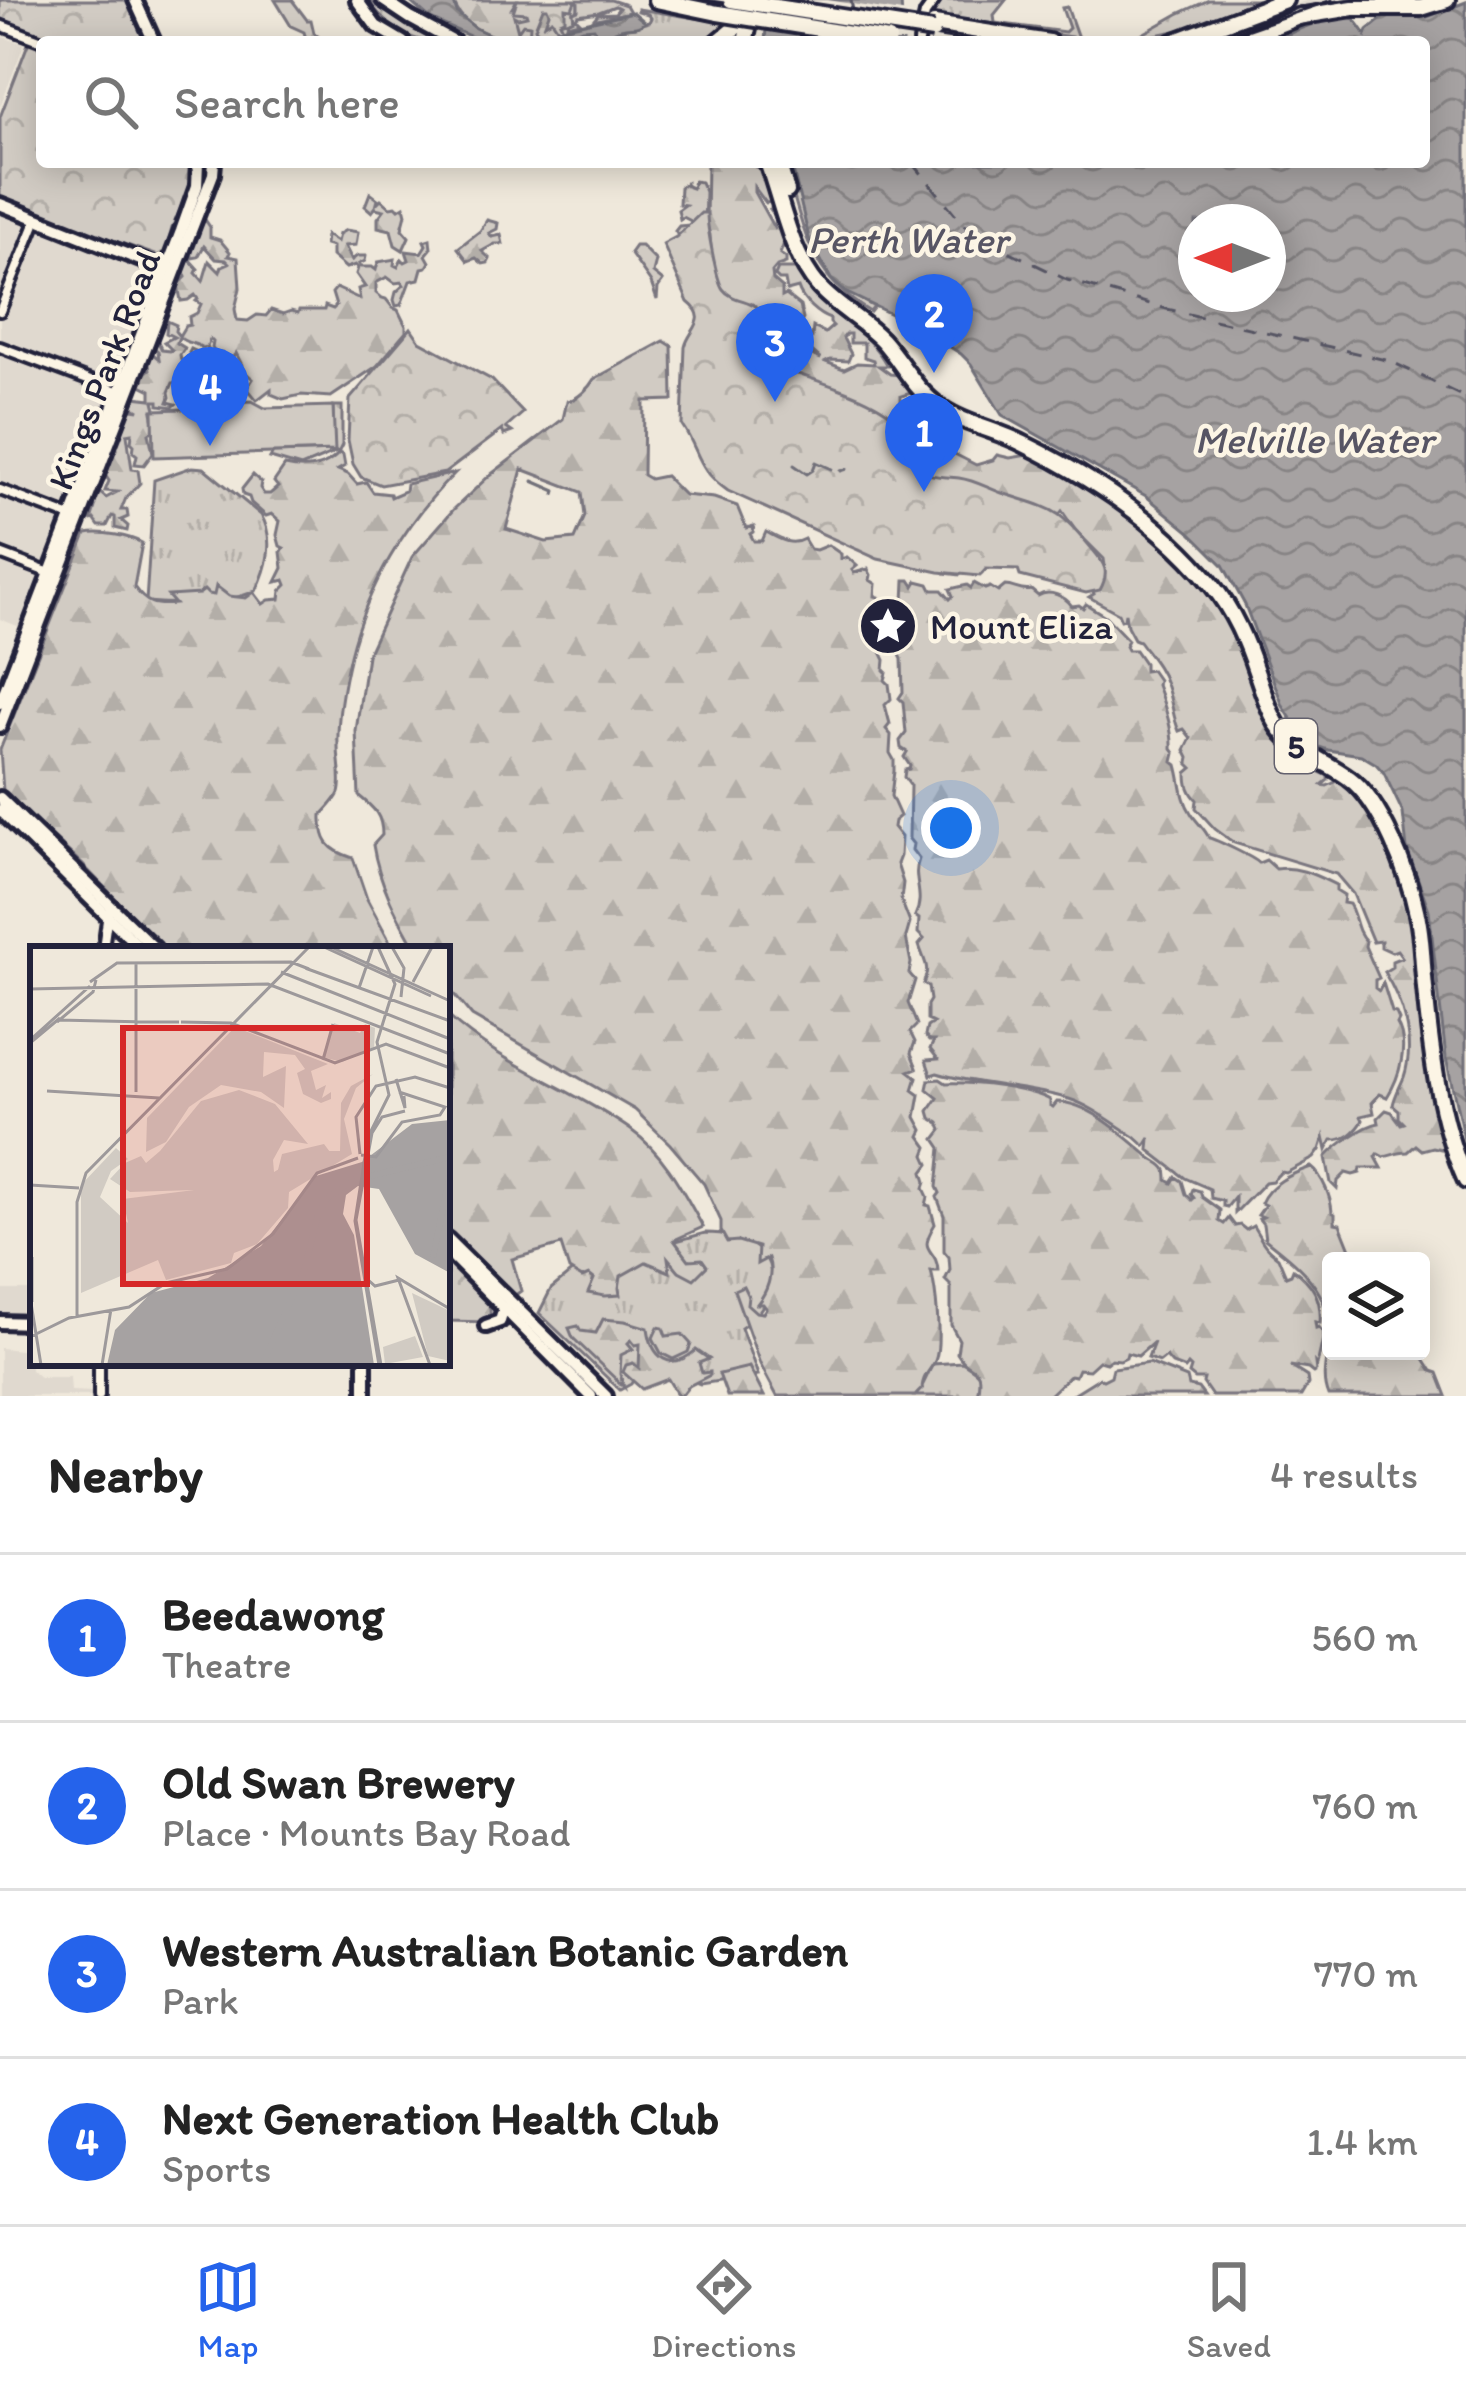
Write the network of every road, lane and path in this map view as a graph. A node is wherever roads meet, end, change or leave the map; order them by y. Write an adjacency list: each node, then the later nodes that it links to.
1 (138, 0): 15 (main road)
2 (357, 0): 16 (main road)
3 (383, 0): 17 (main road)
4 (656, 0): 20 (highway, bridge)
5 (731, 0): 14 (highway, bridge)
6 (752, 0): 18 (highway); 19 (highway)
7 (779, 0): 14 (highway, bridge)
8 (935, 0): 21 (street)
9 (1285, 0): 24 (highway)
10 (1364, 0): 12 (highway)
11 (1442, 2): 12 (highway)
12 (1297, 17): 25 (highway)
13 (0, 26): 26 (street)
14 (934, 28): 22 (highway); 23 (highway)
15 (153, 36)
16 (393, 36)
17 (437, 36)
18 (733, 36)
19 (734, 36)
20 (866, 36)
21 (920, 36)
22 (973, 36)
23 (1000, 36)
24 (1189, 36)
25 (1250, 36)
26 (36, 40)
27 (198, 168): 34 (main road, Kings Park Road)
28 (214, 168): 33 (main road, Kings Park Road)
29 (769, 168): 53 (highway, 5)
30 (781, 168): 52 (highway, 5)
31 (0, 204): 32 (main road)
32 (35, 218): 34 (main road); 35 (street)
33 (182, 251): 34 (main road, Kings Park Road); 34 (main road)
34 (166, 271): 37 (main road, Kings Park Road)
35 (0, 310)
36 (0, 347): 37 (street)
37 (124, 395): 39 (main road, Kings Park Road)
38 (0, 490): 39 (street)
39 (75, 519): 41 (main road, Kings Park Road)
40 (0, 554): 41 (street)
41 (54, 574): 42 (main road, Kings Park Road); 43 (main road, Kings Park Road)
42 (0, 703)
43 (0, 726)
44 (0, 793): 46 (main road)
45 (0, 810): 47 (main road)
46 (97, 891): 47 (street); 51 (main road)
47 (105, 914): 48 (main road); 49 (street)
48 (123, 931): 49 (main road); 50 (main road)
49 (105, 942)
50 (138, 946)
51 (152, 946)
52 (1466, 1169)
53 (1466, 1181)
54 (450, 1242): 61 (main road)
55 (450, 1254): 56 (main road)
56 (504, 1308): 59 (main road); 60 (main road)
57 (0, 1322): 58 (main road)
58 (30, 1323)
59 (486, 1326)
60 (591, 1396)
61 (606, 1396)

